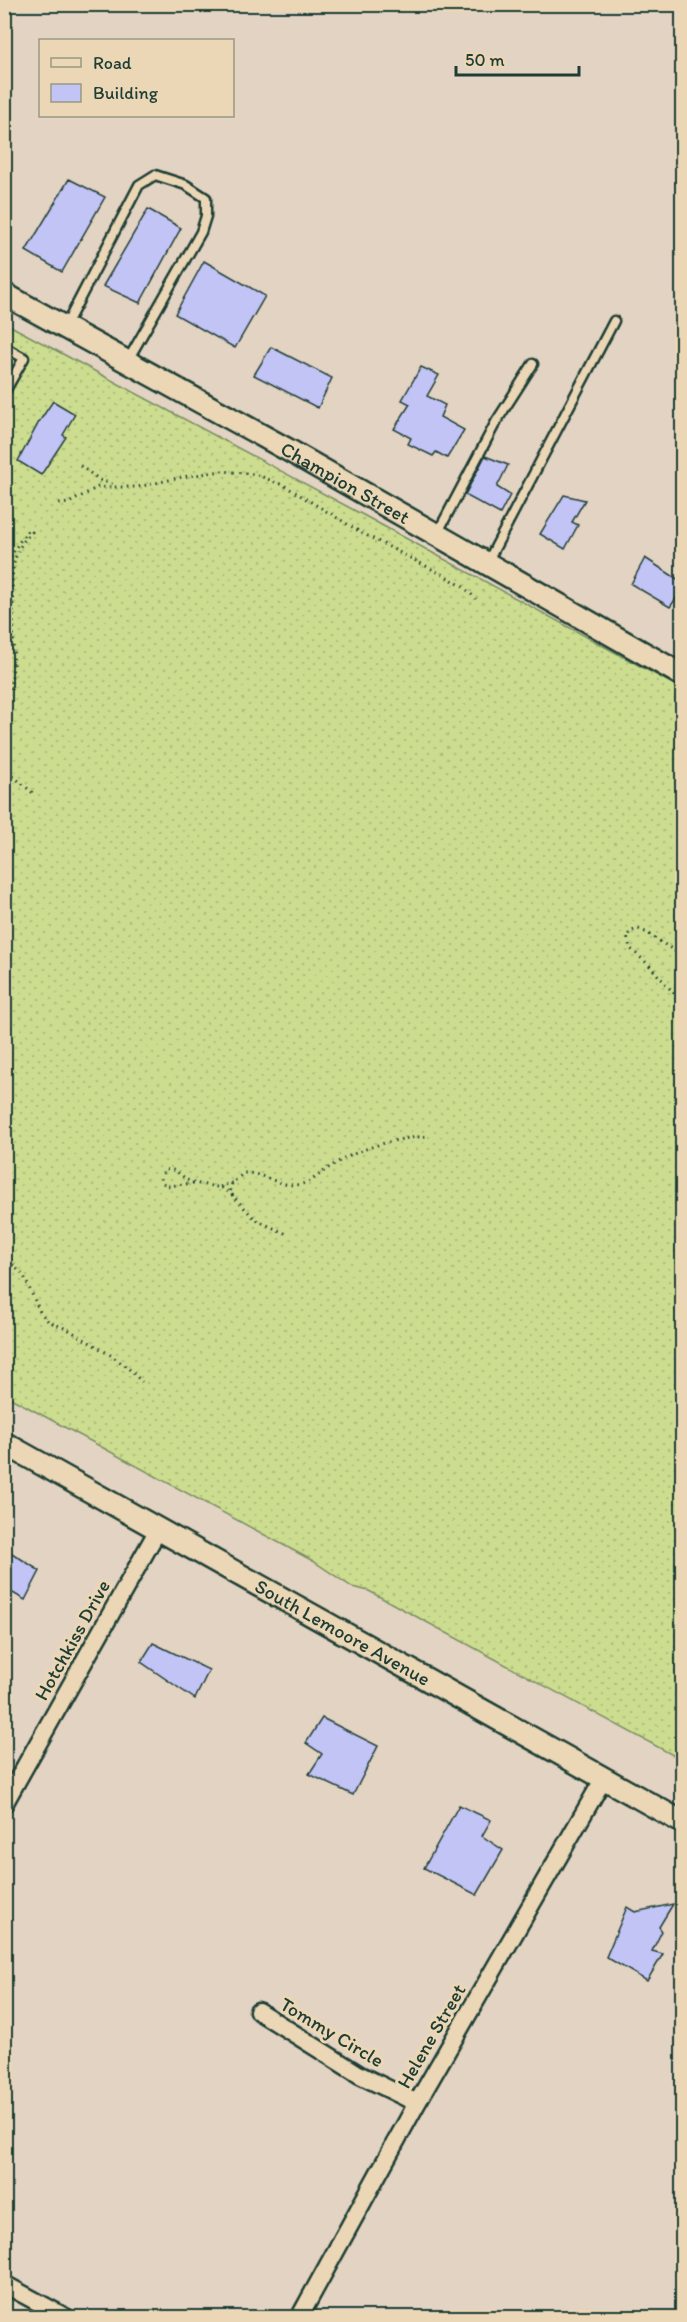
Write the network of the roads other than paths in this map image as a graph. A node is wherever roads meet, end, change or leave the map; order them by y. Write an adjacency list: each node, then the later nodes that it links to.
1 (4, 294): 3 (street, Champion Street)
2 (614, 321): 9 (lane)
3 (65, 327): 5 (street, Champion Street); 5 (lane)
4 (4, 347): 7 (lane)
5 (127, 361): 8 (street, Champion Street)
6 (533, 364): 8 (lane)
7 (4, 393)
8 (437, 534): 9 (street, Champion Street)
9 (487, 564): 10 (street, Champion Street)
10 (682, 675)
11 (4, 1443): 12 (street, South Lemoore Avenue)
12 (159, 1528): 13 (street, South Lemoore Avenue); 14 (street, Hotchkiss Drive)
13 (604, 1778): 15 (street, South Lemoore Avenue); 17 (street, Helene Street)
14 (4, 1804)
15 (682, 1821)
16 (258, 2011): 17 (street, Tommy Circle)
17 (417, 2103): 20 (street, Helene Street)
18 (4, 2284): 19 (street)
19 (67, 2318)
20 (298, 2318)

